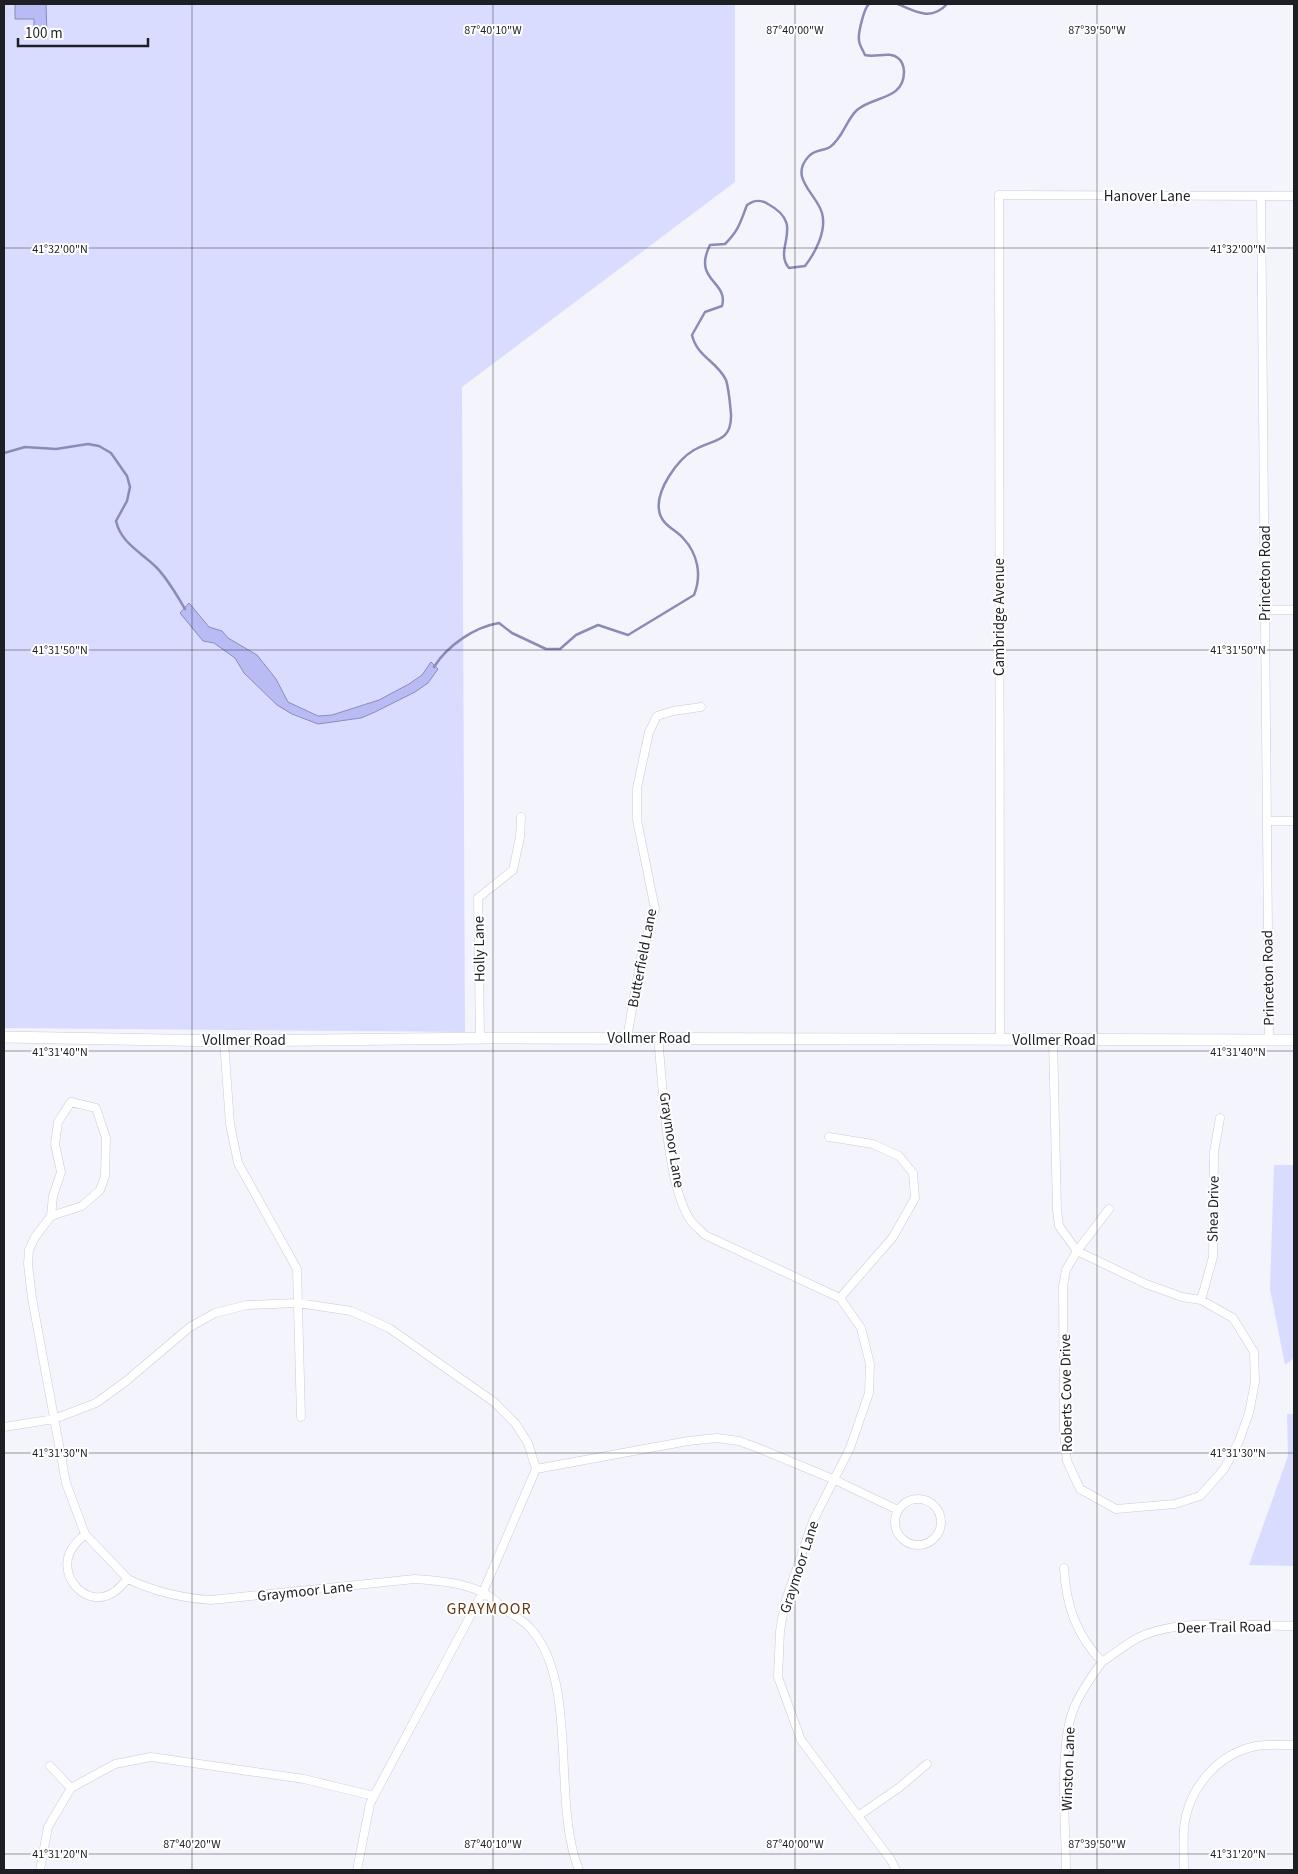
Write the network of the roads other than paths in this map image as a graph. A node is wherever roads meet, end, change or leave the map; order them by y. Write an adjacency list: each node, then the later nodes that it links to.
1 (999, 195): 2 (street, Hanover Lane); 14 (street, Cambridge Avenue)
2 (1261, 196): 3 (street, Hanover Lane); 4 (street, Princeton Road)
3 (1294, 196)
4 (1265, 610): 5 (street); 8 (street, Princeton Road)
5 (1294, 610)
6 (701, 707): 12 (street, Butterfield Lane)
7 (521, 817): 11 (street, Holly Lane)
8 (1267, 821): 9 (street); 16 (street, Princeton Road)
9 (1294, 821)
10 (4, 1037): 18 (main road, Vollmer Road)
11 (480, 1038): 12 (main road, Vollmer Road); 18 (main road, Vollmer Road)
12 (627, 1038): 13 (main road, Vollmer Road)
13 (658, 1038): 14 (main road, Vollmer Road); 24 (street, Graymoor Lane)
14 (1000, 1040): 15 (main road, Vollmer Road)
15 (1053, 1040): 16 (main road, Vollmer Road); 23 (street, Roberts Cove Drive)
16 (1269, 1040): 17 (main road, Vollmer Road)
17 (1294, 1040)
18 (224, 1041): 26 (street)
19 (1220, 1118): 25 (street, Shea Drive)
20 (829, 1137): 24 (street)
21 (1109, 1209): 23 (street)
22 (51, 1216): 22 (street, Graymoor Lane); 28 (street, Graymoor Lane)
23 (1077, 1251): 25 (street, Roberts Cove Drive); 25 (street, Roberts Cove Drive)
24 (840, 1298): 31 (street, Graymoor Lane)
25 (1201, 1300)
26 (298, 1303): 27 (street); 28 (street); 30 (street)
27 (301, 1417)
28 (54, 1419): 29 (street); 33 (street, Graymoor Lane)
29 (4, 1427)
30 (536, 1469): 31 (street); 36 (street)
31 (835, 1480): 32 (street); 44 (street, Graymoor Lane)
32 (898, 1510): 32 (street)
33 (85, 1534): 35 (street, Graymoor Lane); 35 (street)
34 (1064, 1568): 38 (street)
35 (128, 1579): 36 (street, Graymoor Lane)
36 (483, 1592): 43 (street); 47 (street, Graymoor Lane)
37 (1294, 1626): 38 (street, Deer Trail Road)
38 (1102, 1662): 49 (street, Winston Lane)
39 (1294, 1745): 50 (street)
40 (927, 1764): 44 (street)
41 (50, 1766): 42 (street)
42 (71, 1788): 43 (street); 45 (street)
43 (374, 1796): 46 (street)
44 (858, 1816): 48 (street, Graymoor Lane)
45 (40, 1870)
46 (357, 1870)
47 (579, 1870)
48 (896, 1870)
49 (1066, 1870)
50 (1184, 1870)

